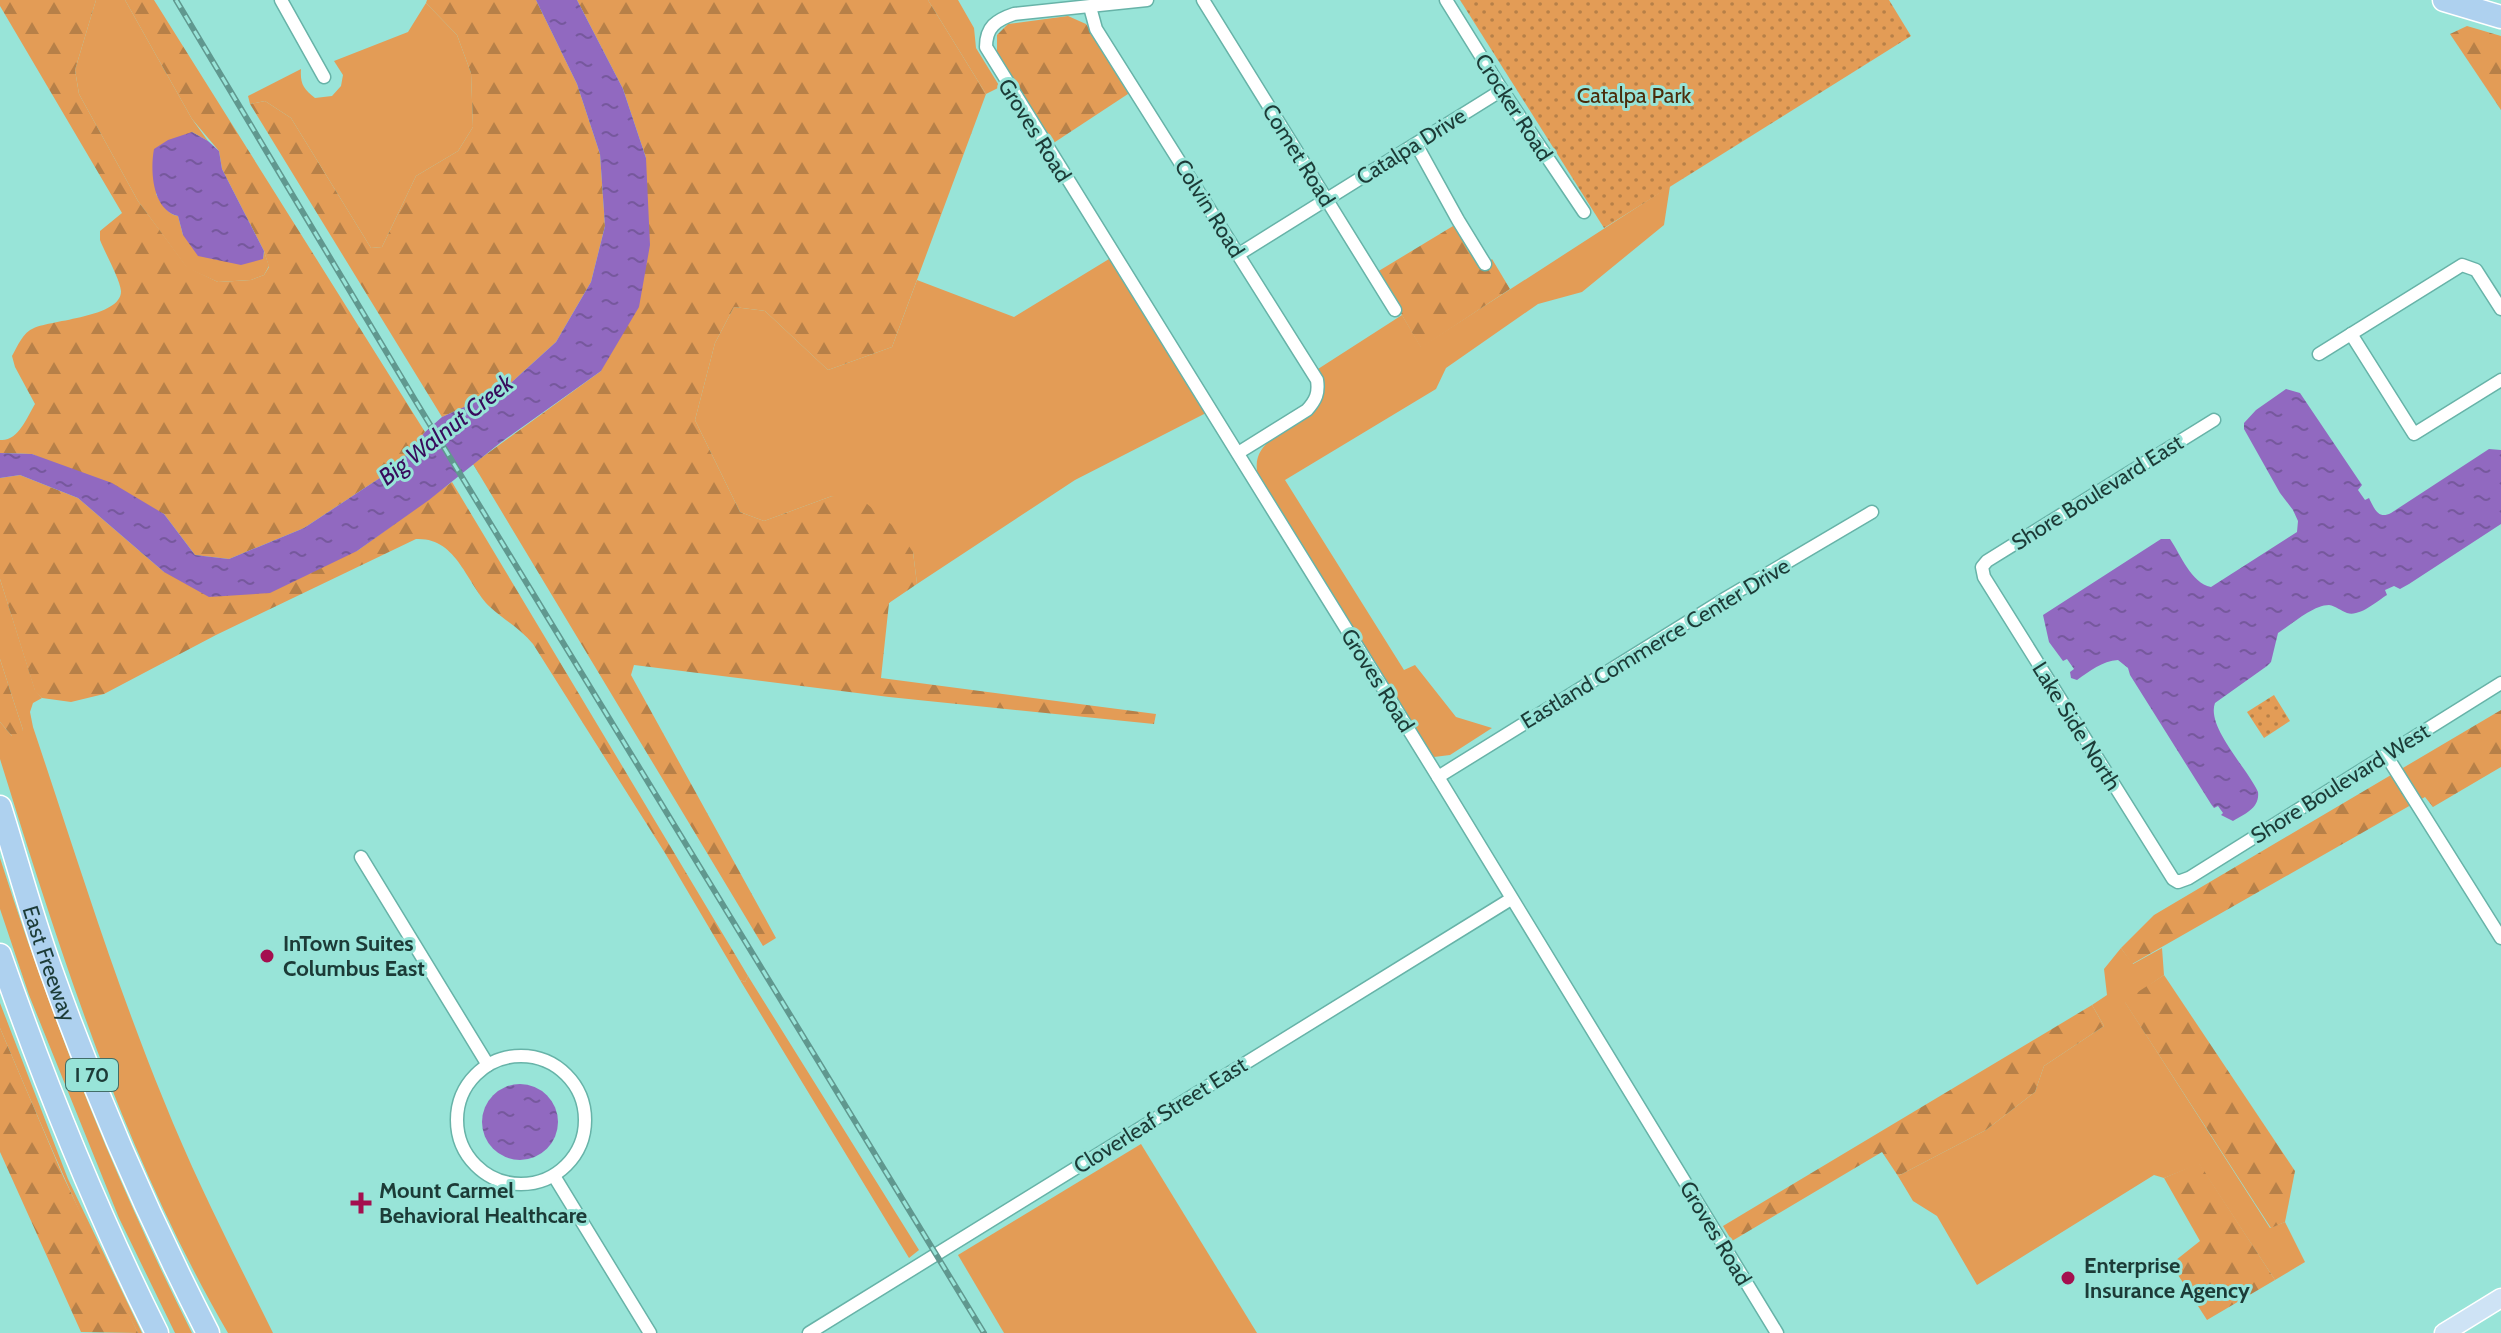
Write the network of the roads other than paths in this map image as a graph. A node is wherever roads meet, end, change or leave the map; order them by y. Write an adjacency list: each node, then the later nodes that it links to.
1 (281, 0): 8 (street)
2 (1147, 0): 6 (street)
3 (1203, 0): 11 (street, Comet Road)
4 (1446, 0): 9 (street, Crocker Road)
5 (2444, 0): 7 (highway)
6 (1090, 7): 13 (street, Colvin Road); 21 (street, Groves Road)
7 (2501, 17)
8 (324, 77)
9 (1502, 90): 10 (street, Catalpa Drive); 12 (street, Crocker Road)
10 (1416, 144): 11 (street, Catalpa Drive); 14 (street)
11 (1326, 199): 13 (street, Catalpa Drive); 16 (street, Comet Road)
12 (1584, 212)
13 (1239, 254): 21 (street, Colvin Road)
14 (1485, 264)
15 (2501, 309): 17 (street)
16 (1395, 310)
17 (2351, 334): 18 (street); 19 (street)
18 (2319, 354)
19 (2501, 380)
20 (2214, 420): 23 (street, Shore Boulevard East)
21 (1238, 453): 26 (street, Groves Road)
22 (1872, 512): 26 (street, Eastland Commerce Center Drive)
23 (1982, 567): 29 (street, Lake Side North)
24 (2501, 683): 25 (street, Shore Boulevard West)
25 (2386, 755): 29 (street, Shore Boulevard West); 31 (street)
26 (1438, 777): 30 (street, Groves Road)
27 (0, 807): 37 (highway, East Freeway / I 70)
28 (361, 857): 33 (street)
29 (2178, 882)
30 (1511, 899): 39 (street, Cloverleaf Street East); 40 (street, Groves Road)
31 (2501, 938)
32 (0, 955): 36 (highway, East Freeway / I 70)
33 (488, 1065): 34 (street); 34 (street)
34 (554, 1176): 38 (street)
35 (2501, 1298): 41 (main road)
36 (157, 1333)
37 (208, 1333)
38 (650, 1333)
39 (809, 1333)
40 (1777, 1333)
41 (2444, 1333)

